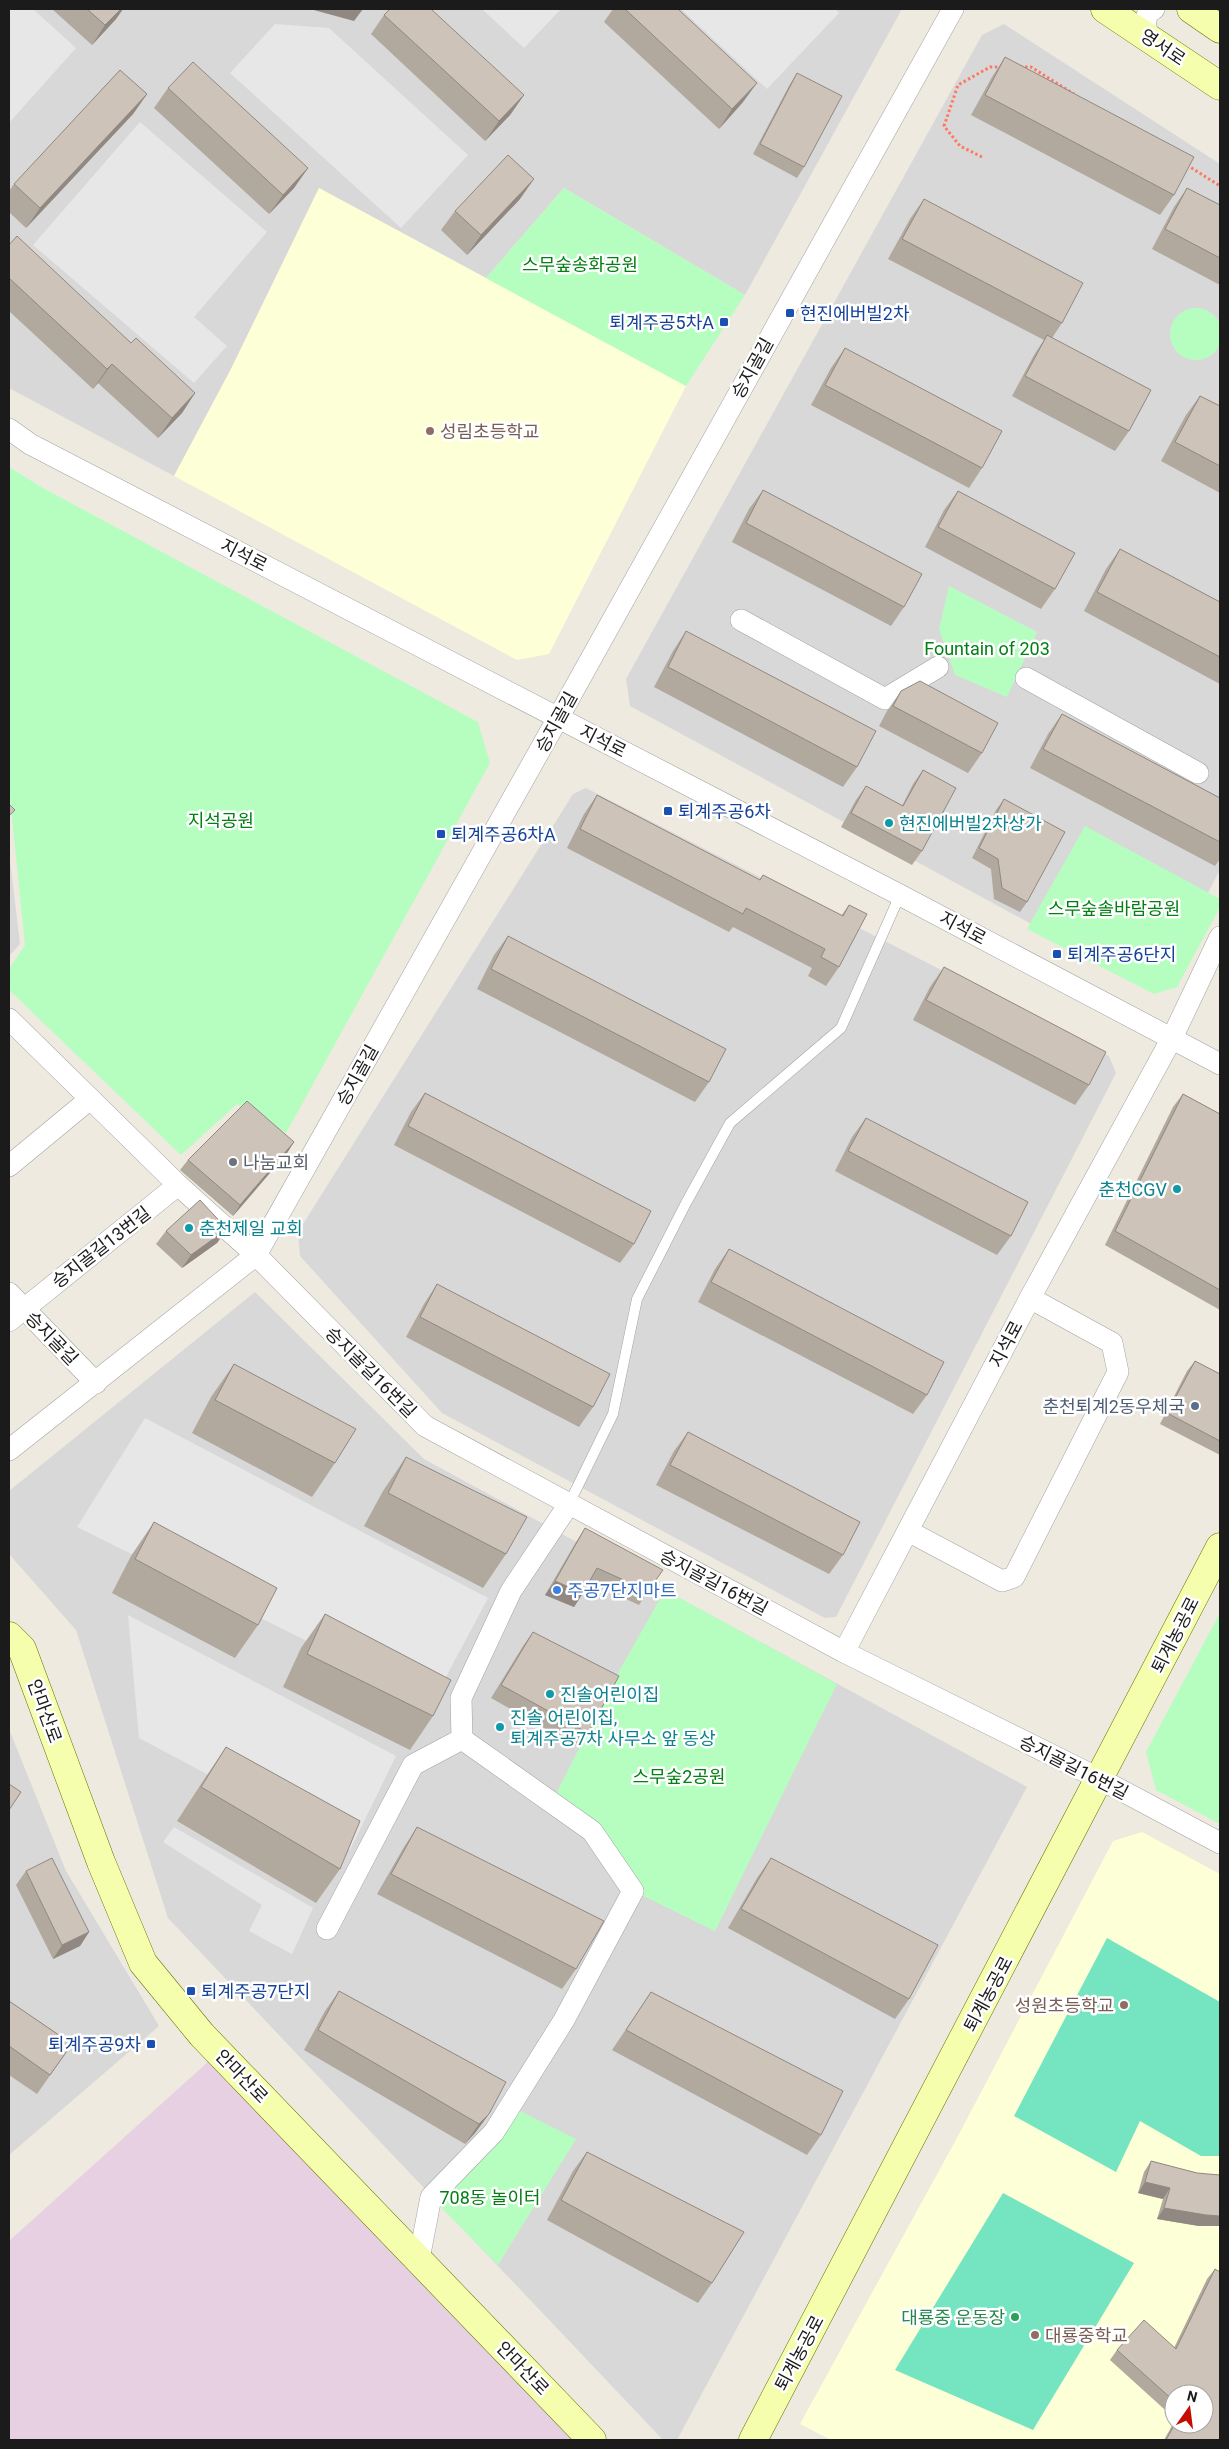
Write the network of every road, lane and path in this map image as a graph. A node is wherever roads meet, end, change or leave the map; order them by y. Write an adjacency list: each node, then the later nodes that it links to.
1 (953, 9): 18 (street, 승지골길)
2 (1105, 9): 6 (street, 영서로)
3 (1154, 9): 6 (street)
4 (1191, 9): 5 (street)
5 (1220, 29)
6 (1149, 38): 9 (street, 영서로)
7 (1007, 67): 11 (path)
8 (1015, 67): 10 (path)
9 (1220, 86)
10 (1080, 98)
11 (982, 157)
12 (1179, 160): 13 (path)
13 (1220, 186)
14 (9, 429): 18 (street, 지석로)
15 (741, 620): 16 (street)
16 (938, 667)
17 (1026, 678): 19 (street)
18 (558, 718): 20 (street, 지석로); 28 (street, 승지골길)
19 (1198, 773)
20 (900, 895): 23 (street, 지석로); 33 (lane)
21 (1220, 937): 23 (street)
22 (9, 1019): 25 (street)
23 (1172, 1038): 24 (street, 지석로); 29 (street, 지석로)
24 (1220, 1064)
25 (90, 1099): 26 (street); 27 (street)
26 (9, 1166)
27 (178, 1186): 28 (street); 30 (street, 승지골길13번길)
28 (256, 1255): 31 (street, 승지골길); 33 (street, 승지골길16번길)
29 (1030, 1298): 34 (street, 지석로); 34 (street)
30 (14, 1308): 31 (street, 승지골길)
31 (96, 1383): 32 (street, 승지골길)
32 (9, 1450)
33 (568, 1504): 37 (street, 승지골길16번길); 38 (street)
34 (908, 1531): 37 (street, 지석로)
35 (1220, 1547): 39 (street, 퇴계농공로)
36 (9, 1636): 42 (street, 안마산로)
37 (844, 1652): 39 (street, 승지골길16번길)
38 (462, 1739): 41 (street); 42 (street)
39 (1100, 1780): 40 (street, 승지골길16번길); 44 (street, 퇴계농공로)
40 (1220, 1842)
41 (327, 1929)
42 (418, 2259): 43 (street, 안마산로)
43 (592, 2440)
44 (753, 2440)

